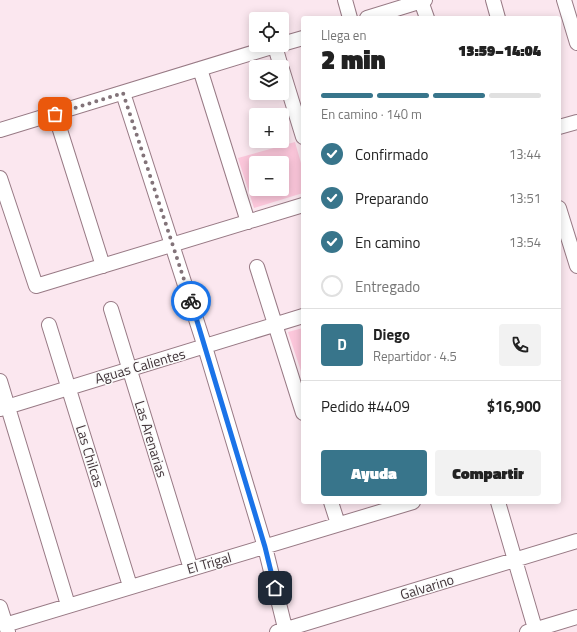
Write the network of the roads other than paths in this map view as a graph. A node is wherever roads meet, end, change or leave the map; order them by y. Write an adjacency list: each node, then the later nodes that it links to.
1 (345, 0): 5 (street)
2 (493, 0): 8 (street)
3 (564, 0): 11 (street)
4 (423, 1): 6 (street); 7 (street)
5 (349, 16)
6 (374, 16)
7 (427, 16)
8 (497, 16)
9 (301, 39): 10 (street)
10 (289, 42)
11 (577, 43)
12 (255, 52): 13 (street)
13 (200, 69): 15 (street); 24 (street)
14 (289, 91): 20 (street)
15 (123, 93): 16 (street); 26 (street)
16 (55, 114): 19 (street); 27 (street)
17 (577, 122): 18 (street)
18 (561, 127)
19 (0, 130)
20 (301, 130)
21 (0, 178): 27 (street)
22 (301, 206): 24 (street)
23 (561, 214): 25 (street)
24 (248, 222): 26 (street)
25 (568, 236): 28 (street)
26 (174, 244): 27 (street); 34 (street)
27 (103, 266)
28 (577, 266)
29 (257, 267): 33 (street)
30 (111, 309): 35 (street, Las Arenarias)
31 (301, 317): 33 (street, Aguas Calientes)
32 (49, 325): 37 (street, Las Chilcas)
33 (276, 325): 34 (street, Aguas Calientes); 38 (street)
34 (205, 347): 35 (street, Aguas Calientes); 45 (street)
35 (130, 370): 37 (street, Aguas Calientes); 47 (street, Las Arenarias)
36 (0, 381): 39 (street)
37 (69, 387): 39 (street, Aguas Calientes); 48 (street, Las Chilcas)
38 (301, 406)
39 (4, 407): 49 (street)
40 (332, 504): 43 (street)
41 (406, 504): 43 (street, El Trigal)
42 (499, 504): 46 (street)
43 (338, 524): 45 (street, El Trigal)
44 (577, 541): 46 (street, Galvarino)
45 (265, 547): 47 (street, El Trigal); 53 (street)
46 (514, 561): 53 (street, Galvarino); 54 (street)
47 (191, 569): 48 (street, El Trigal)
48 (130, 586): 49 (street, El Trigal)
49 (68, 605): 52 (street, El Trigal)
50 (0, 607): 52 (street)
51 (577, 617): 54 (street)
52 (6, 628)
53 (282, 631)
54 (533, 631)

